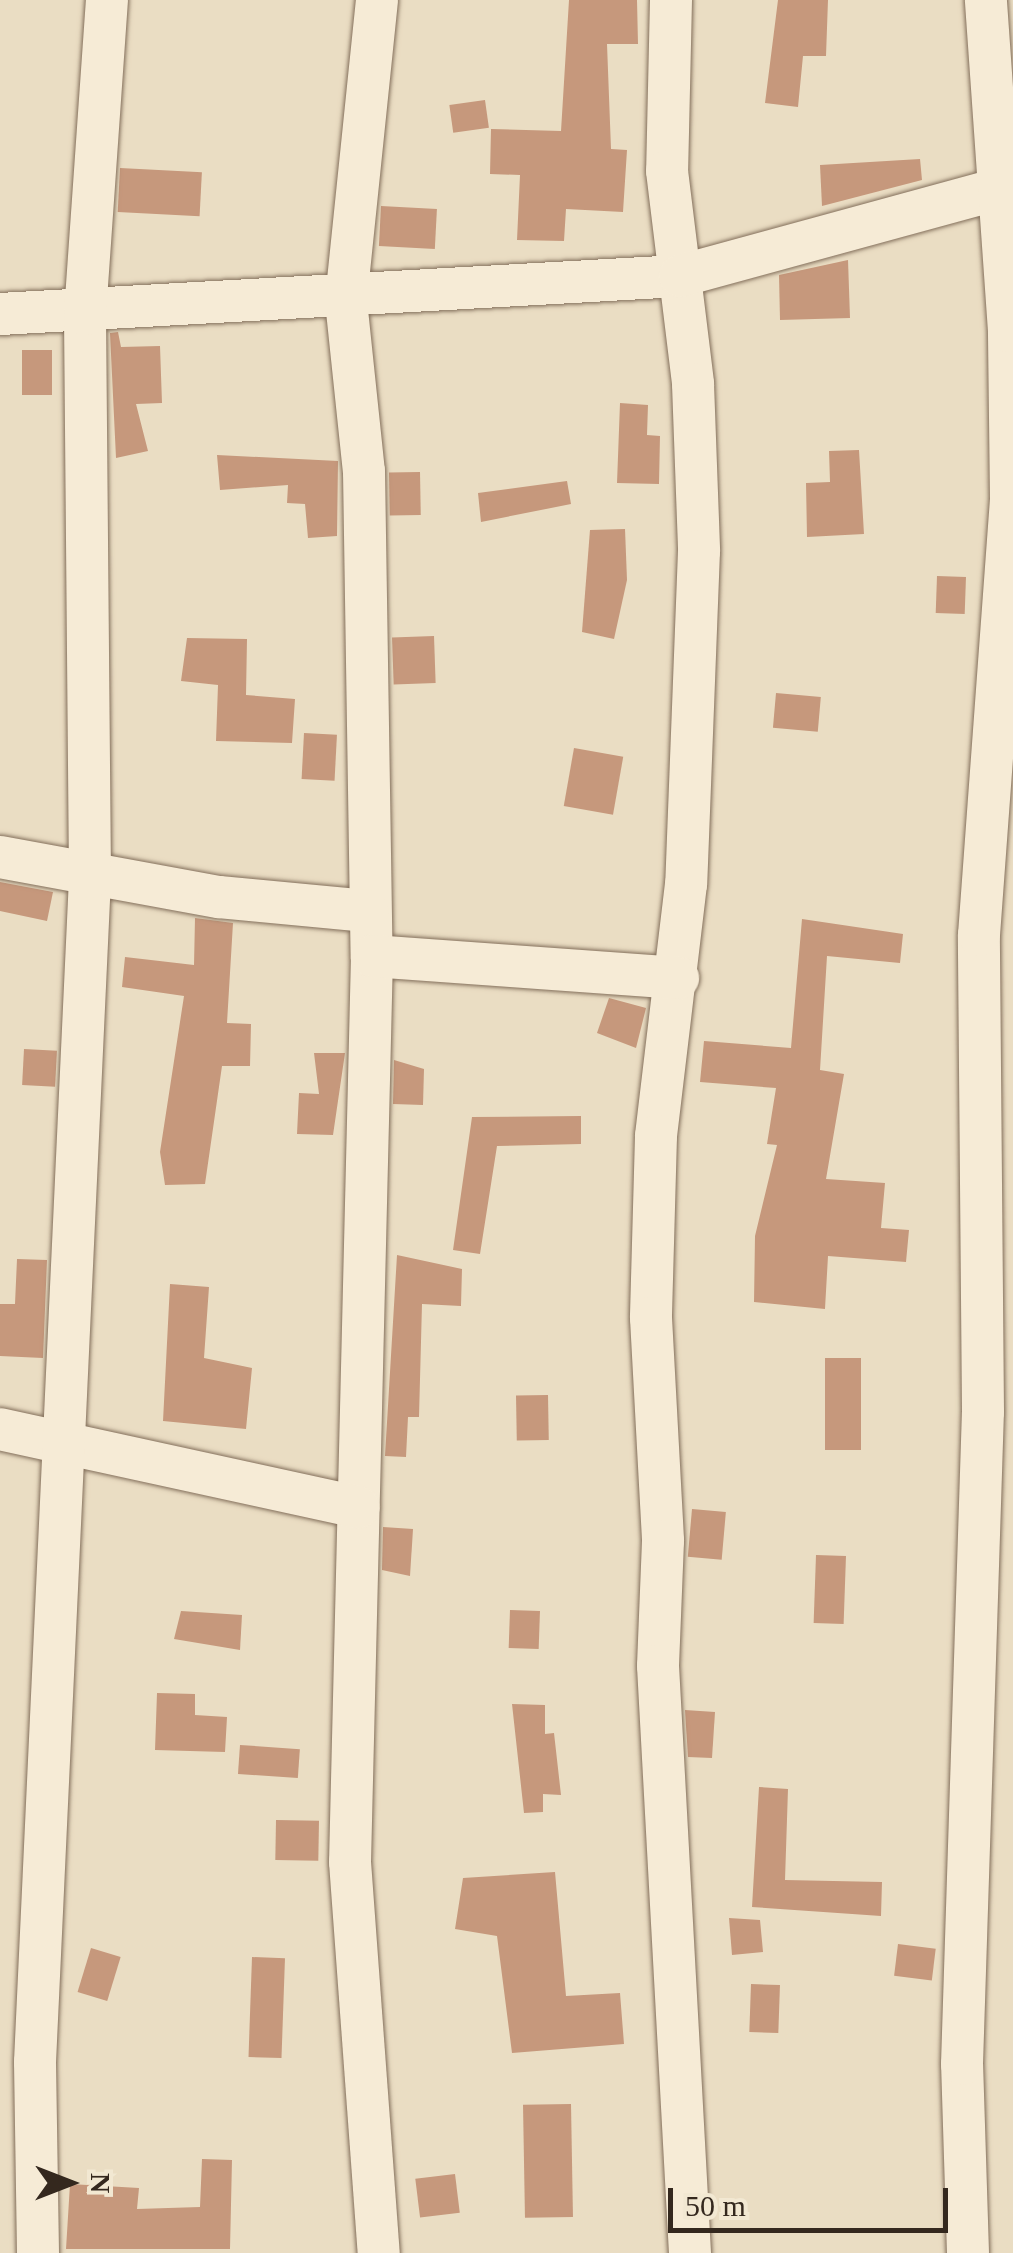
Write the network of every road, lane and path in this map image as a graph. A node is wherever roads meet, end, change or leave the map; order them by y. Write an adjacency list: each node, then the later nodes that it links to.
1 (107, 0): 9 (street)
2 (377, 0): 7 (street)
3 (670, 0): 6 (street)
4 (986, 0): 5 (street)
5 (1005, 188): 6 (street); 15 (street)
6 (680, 276): 7 (street); 14 (street)
7 (346, 301): 9 (street); 12 (street)
8 (0, 314): 9 (street)
9 (85, 314): 11 (street)
10 (0, 857): 11 (street)
11 (90, 877): 12 (street); 17 (street)
12 (367, 910): 13 (street)
13 (372, 956): 14 (street); 18 (street)
14 (678, 978): 21 (street)
15 (998, 1004): 22 (street)
16 (0, 1429): 17 (street)
17 (66, 1445): 18 (street); 19 (street)
18 (359, 1507): 20 (street)
19 (38, 2253)
20 (379, 2253)
21 (690, 2253)
22 (968, 2253)

